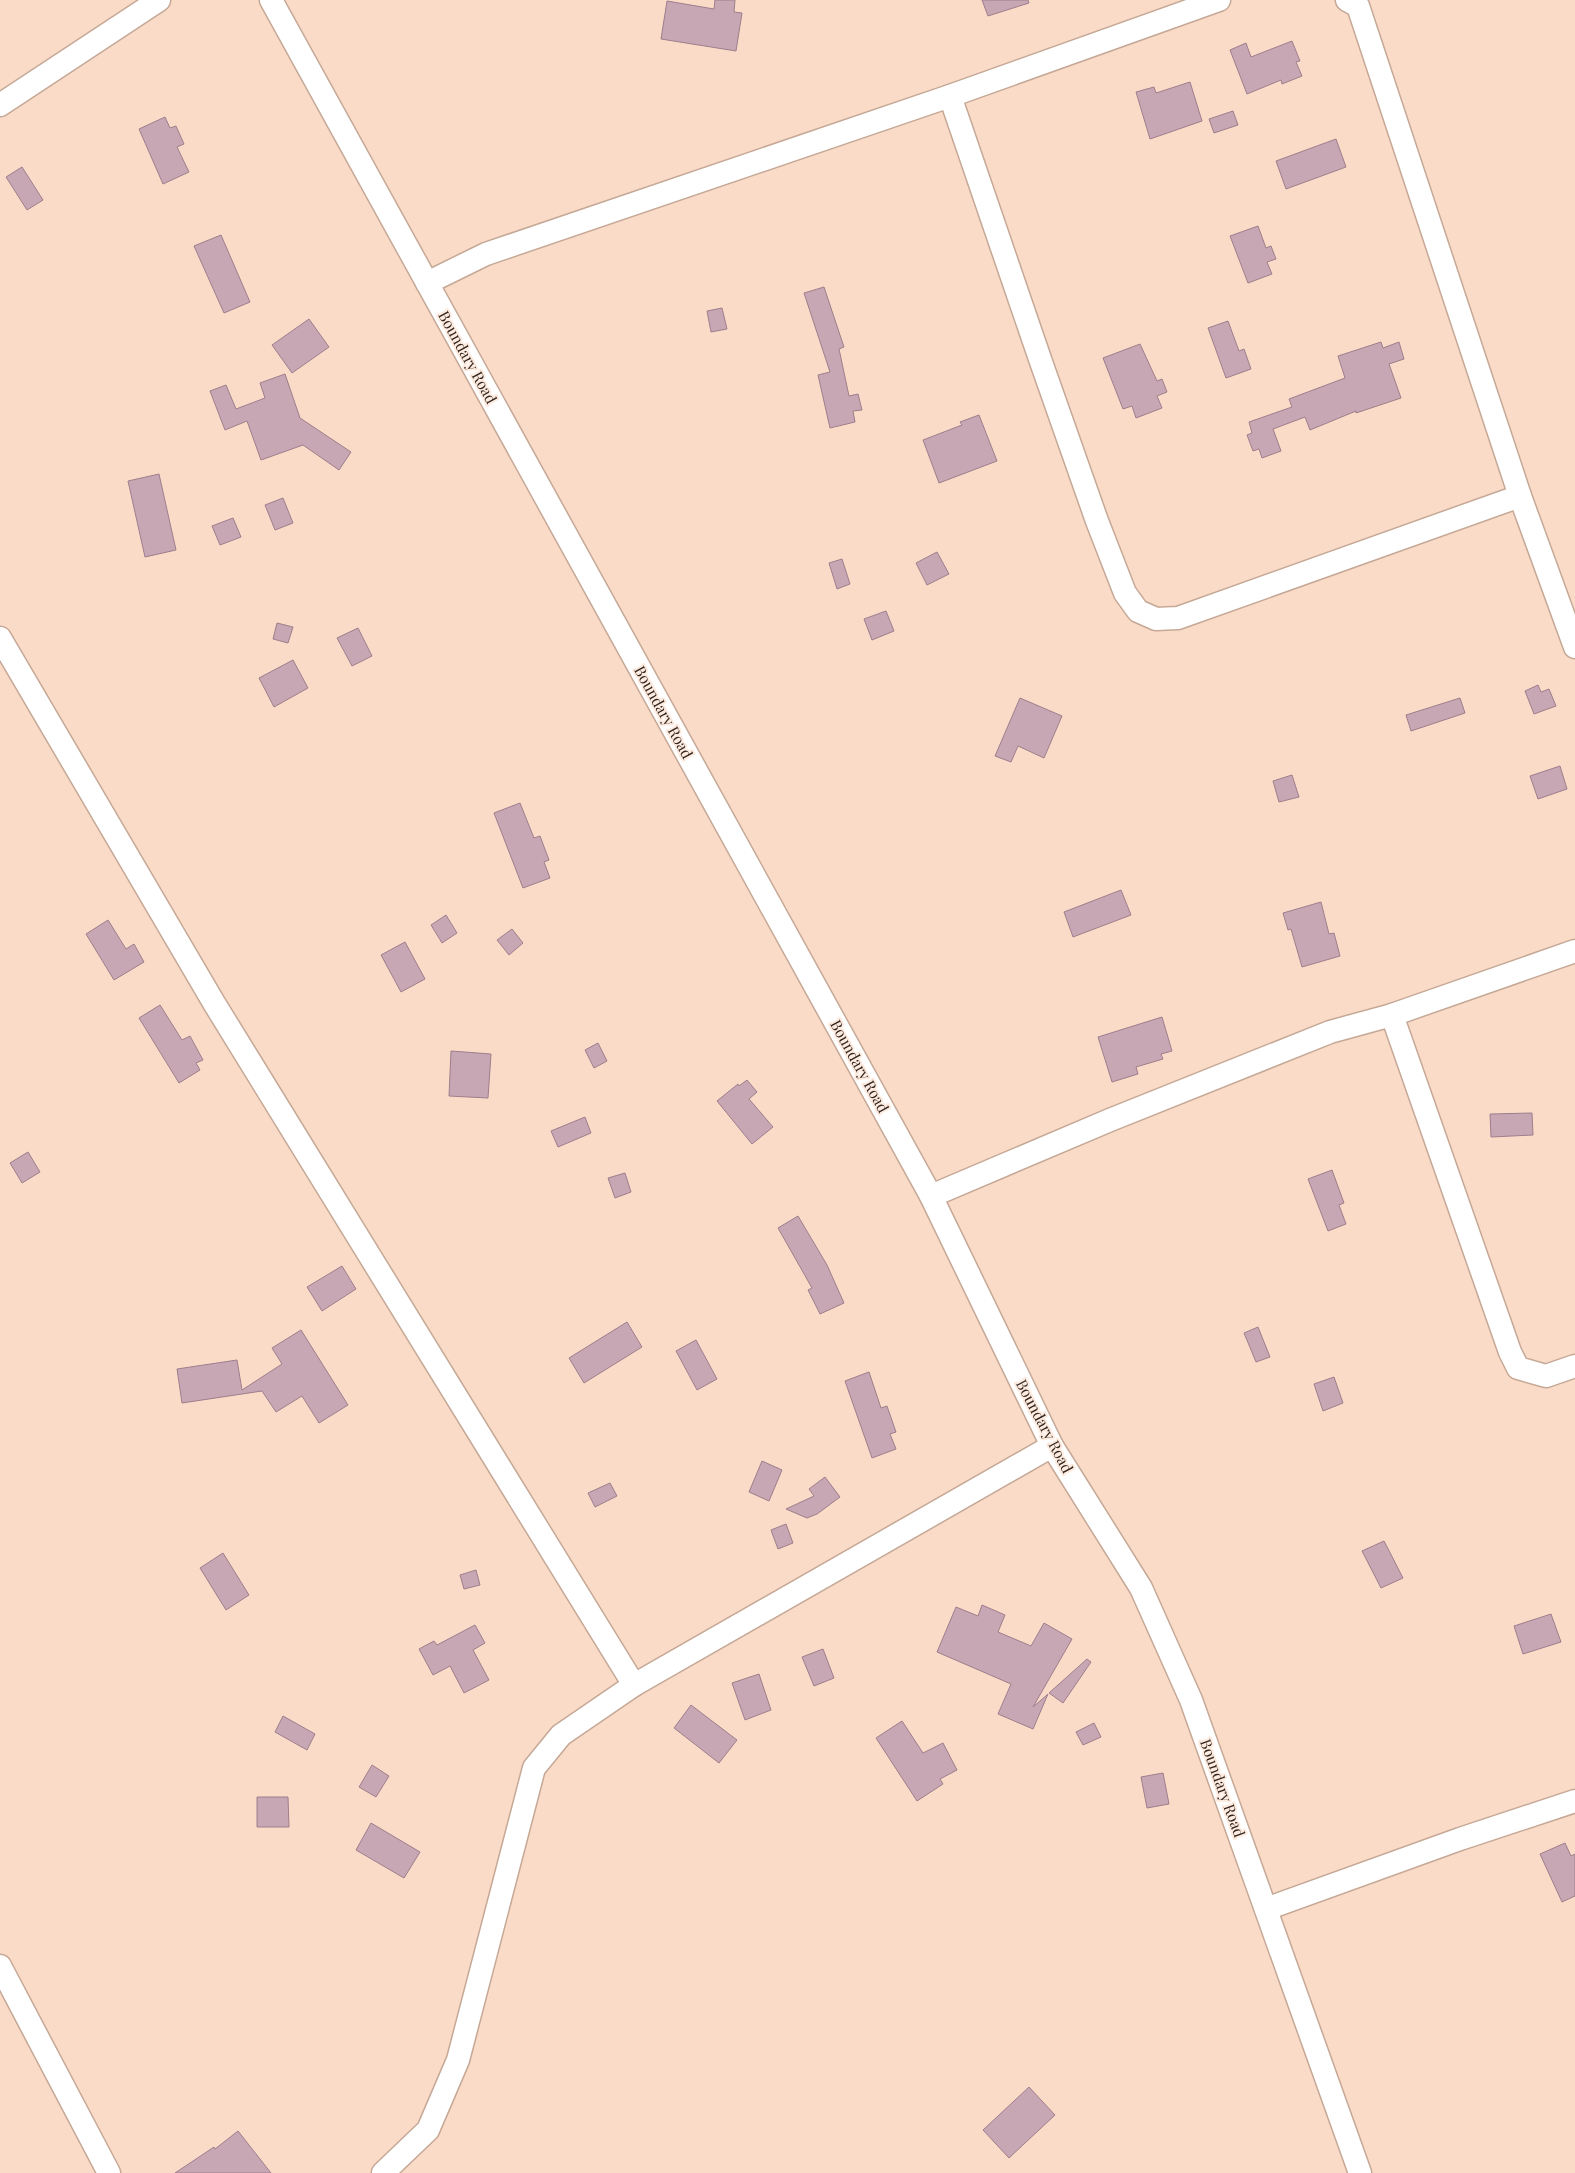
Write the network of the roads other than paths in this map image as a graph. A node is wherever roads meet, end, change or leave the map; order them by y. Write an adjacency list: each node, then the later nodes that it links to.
1 (159, 0): 6 (street)
2 (270, 0): 7 (street, Boundary Road)
3 (1219, 0): 5 (street)
4 (1347, 0): 8 (street)
5 (950, 96): 7 (street); 8 (street)
6 (0, 105)
7 (427, 282): 13 (street, Boundary Road)
8 (1520, 496): 10 (street)
9 (0, 638): 16 (street)
10 (1575, 646)
11 (1575, 951): 12 (street)
12 (1392, 1015): 13 (street); 14 (street)
13 (931, 1196): 15 (street, Boundary Road)
14 (1575, 1366)
15 (1052, 1446): 16 (street); 18 (street, Boundary Road)
16 (634, 1685): 21 (street)
17 (1575, 1801): 18 (street)
18 (1266, 1910): 22 (street, Boundary Road)
19 (0, 1966): 20 (street)
20 (108, 2173)
21 (383, 2173)
22 (1360, 2173)

